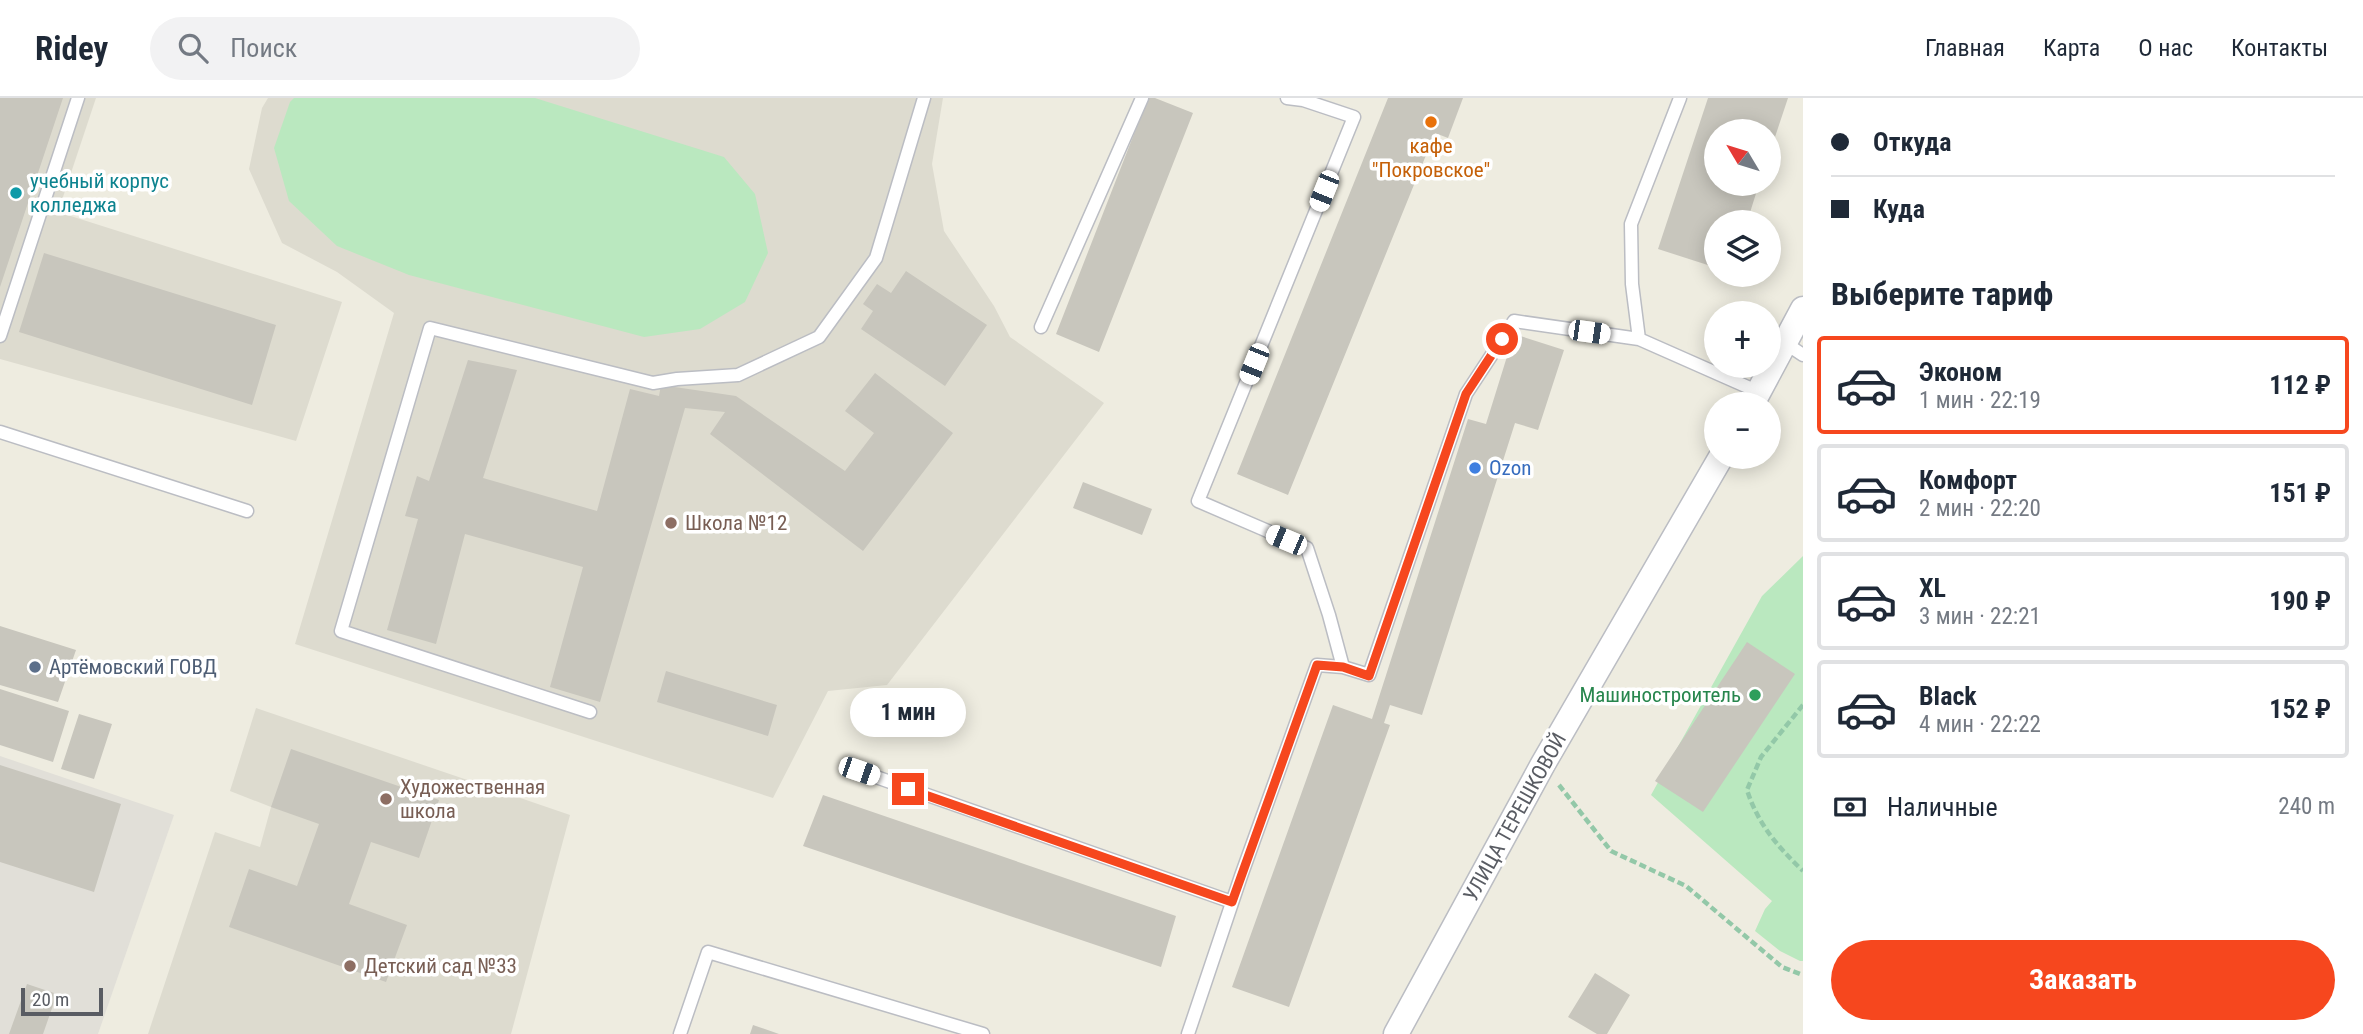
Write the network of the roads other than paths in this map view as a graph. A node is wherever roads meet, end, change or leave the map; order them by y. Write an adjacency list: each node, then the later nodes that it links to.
1 (78, 98): 8 (lane)
2 (924, 98): 17 (lane)
3 (1142, 98): 7 (lane)
4 (1287, 98): 16 (lane)
5 (1680, 98): 9 (lane)
6 (1803, 309): 10 (street)
7 (1041, 327)
8 (0, 336)
9 (1639, 339): 11 (lane); 16 (lane)
10 (1794, 349): 12 (street)
11 (1743, 392)
12 (1760, 392)
13 (0, 432): 15 (lane)
14 (1714, 469): 23 (street, УЛИЦА ТЕРЕШКОВОЙ)
15 (247, 512)
16 (1343, 667): 19 (lane)
17 (590, 712)
18 (859, 771): 19 (lane)
19 (1232, 902): 22 (lane)
20 (680, 1034): 21 (lane)
21 (984, 1034)
22 (1188, 1034)
23 (1396, 1034)

